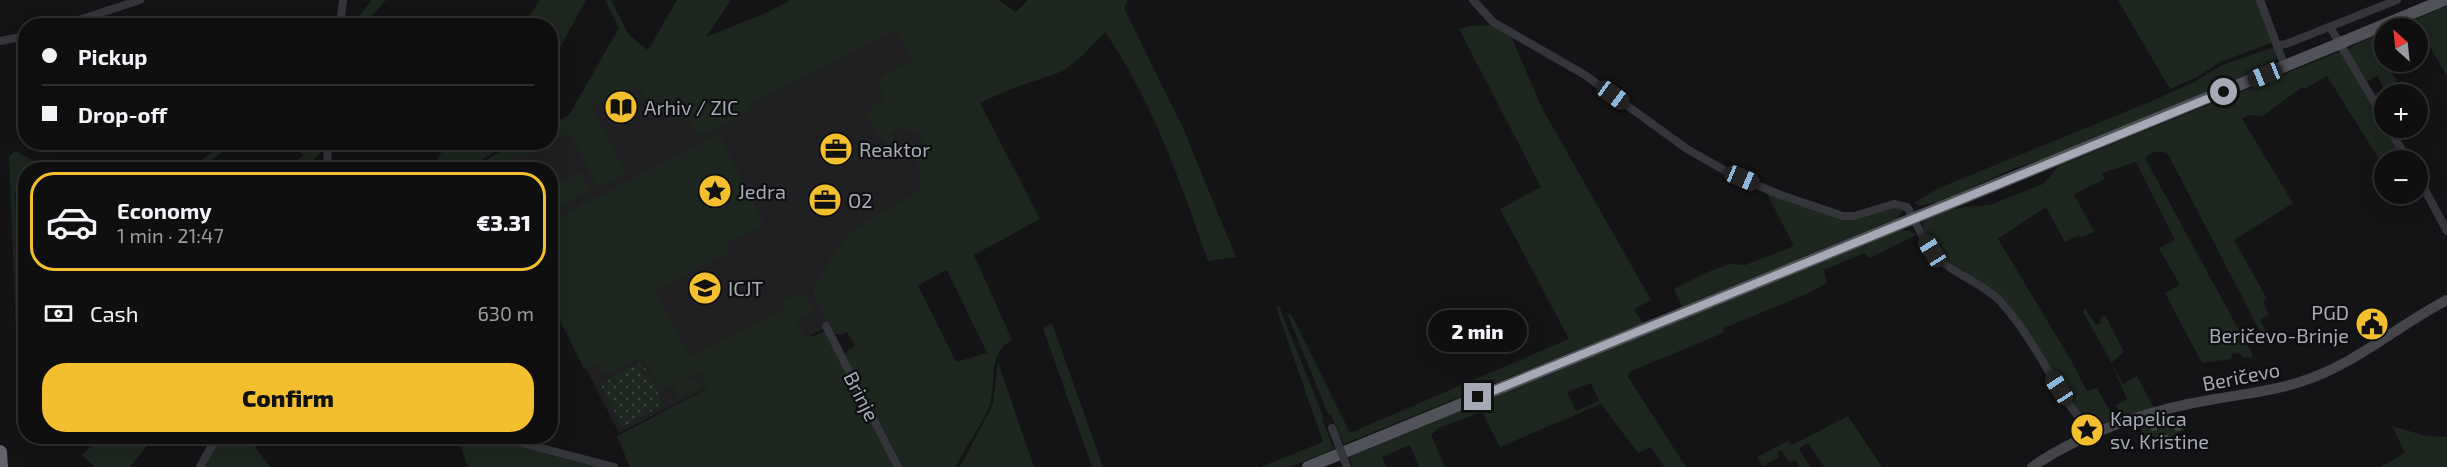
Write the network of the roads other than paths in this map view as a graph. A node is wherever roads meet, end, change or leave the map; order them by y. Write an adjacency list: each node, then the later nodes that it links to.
1 (140, 0): 7 (street)
2 (343, 0): 8 (street)
3 (1473, 0): 16 (street)
4 (2260, 0): 12 (street)
5 (2397, 0): 9 (street)
6 (2444, 0): 13 (main road)
7 (85, 18)
8 (341, 18)
9 (2331, 27): 12 (street); 14 (street)
10 (18, 38): 11 (street)
11 (0, 41)
12 (2279, 45): 13 (street)
13 (2285, 67): 16 (main road)
14 (2374, 101)
15 (2428, 196): 17 (street)
16 (1914, 220): 21 (street); 29 (main road)
17 (2447, 231)
18 (2447, 300): 21 (street, Beričevo)
19 (826, 326): 28 (street, Brinje)
20 (1332, 429): 30 (street, bridge)
21 (2102, 431): 31 (street, Beričevo)
22 (213, 444): 26 (street)
23 (526, 444): 27 (street)
24 (0, 452): 25 (highway)
25 (1, 467)
26 (200, 467)
27 (614, 467)
28 (898, 467)
29 (1308, 467)
30 (1347, 467)
31 (2032, 467)

